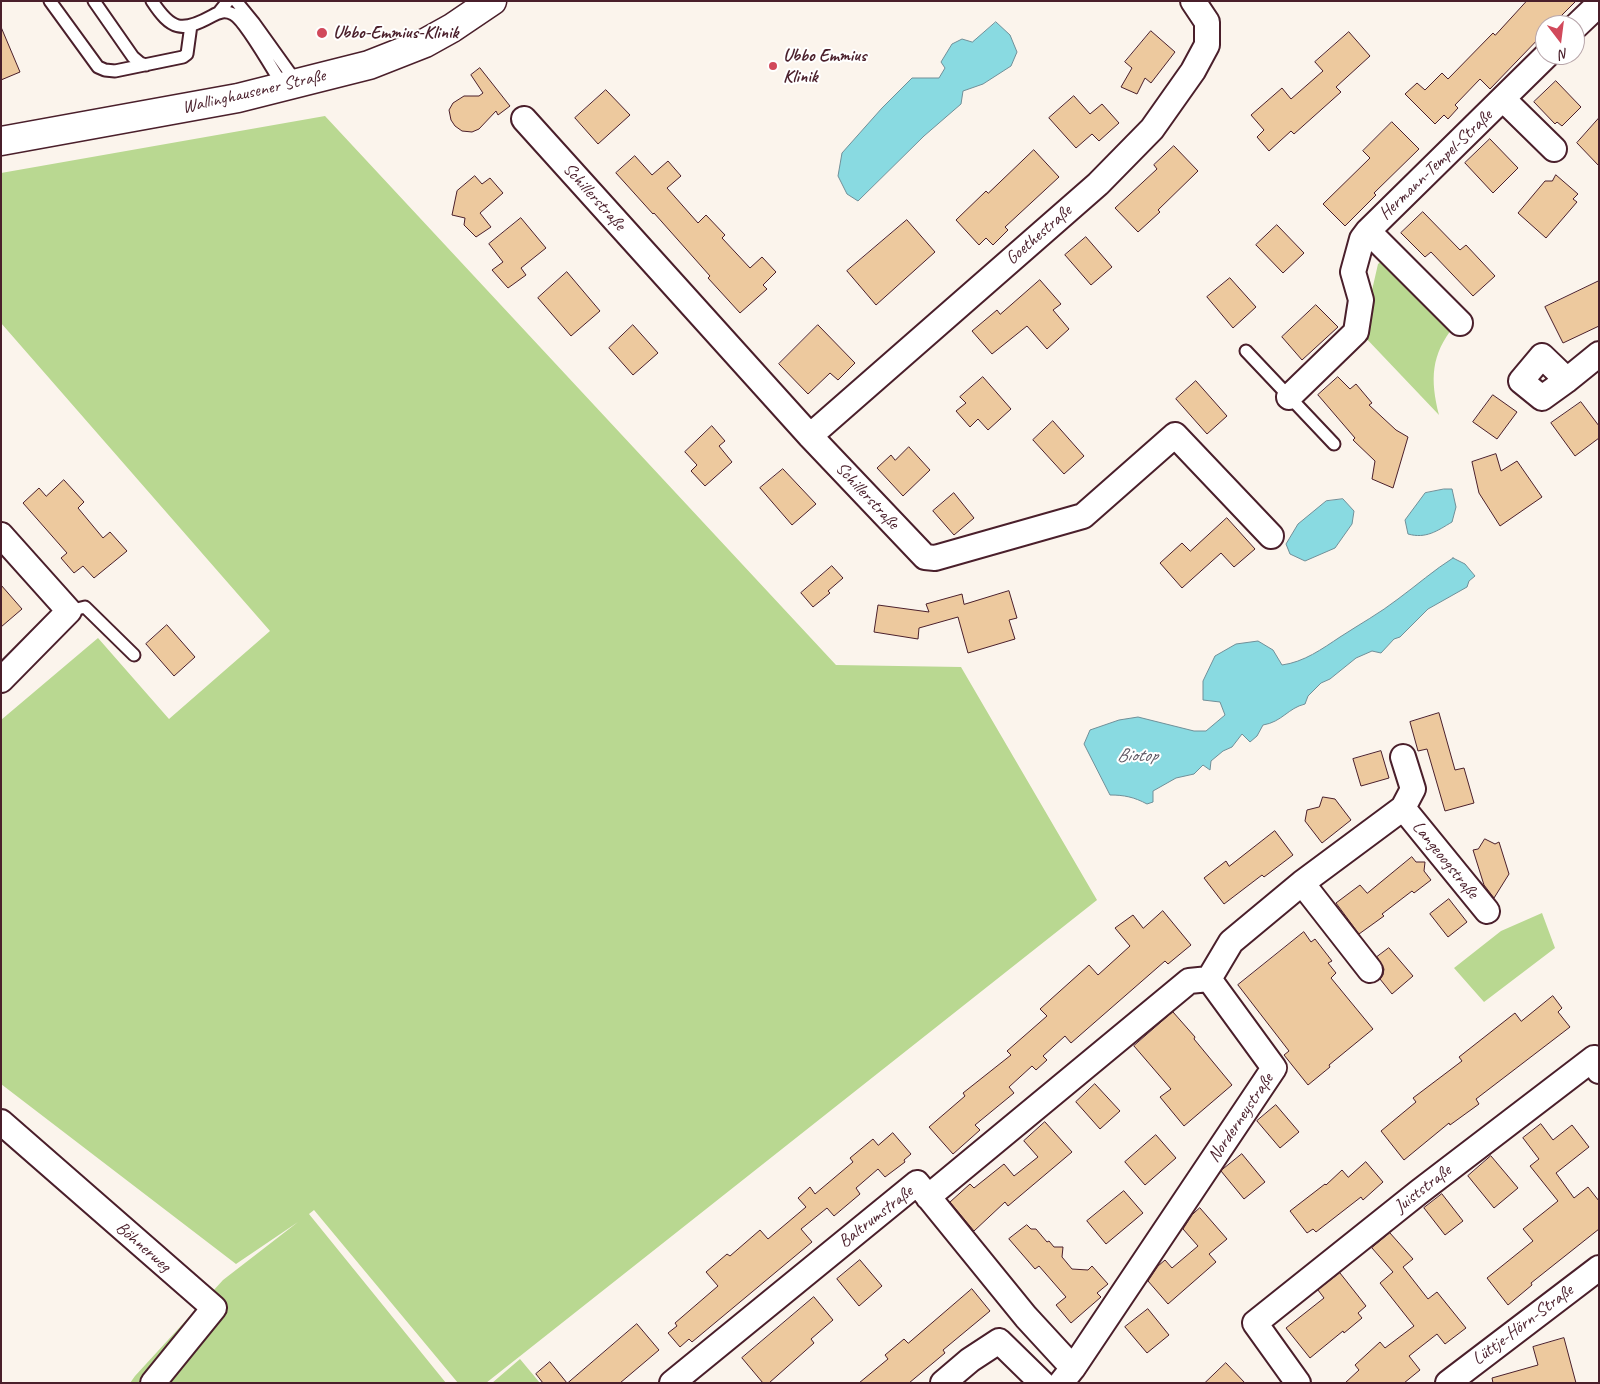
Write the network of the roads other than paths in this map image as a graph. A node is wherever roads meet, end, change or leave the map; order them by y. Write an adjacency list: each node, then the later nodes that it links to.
1 (50, 1): 12 (lane)
2 (94, 1): 12 (lane)
3 (152, 1): 11 (lane)
4 (228, 1): 9 (lane)
5 (236, 1): 14 (lane)
6 (492, 1): 14 (street, Wallinghausener Straße)
7 (1193, 1): 25 (street, Goethestraße)
8 (1599, 4): 10 (street)
9 (220, 11): 11 (lane); 14 (lane)
10 (1585, 17)
11 (191, 25): 12 (lane)
12 (146, 65)
13 (1537, 65): 15 (street, Hermann-Tempel-Straße)
14 (290, 85): 17 (street, Wallinghausener Straße)
15 (1503, 98): 18 (street, Hermann-Tempel-Straße); 19 (street, Hermann-Tempel-Straße)
16 (524, 119): 25 (street, Schillerstraße)
17 (1, 141)
18 (1554, 149)
19 (1368, 231): 20 (street, Hermann-Tempel-Straße); 24 (street, Hermann-Tempel-Straße)
20 (1460, 323)
21 (1246, 352): 24 (lane)
22 (1599, 354): 23 (street)
23 (1568, 380)
24 (1289, 397): 26 (lane)
25 (810, 436): 28 (street, Schillerstraße)
26 (1334, 444)
27 (1, 535): 29 (street)
28 (1271, 536)
29 (69, 611): 30 (lane); 31 (street)
30 (134, 655)
31 (1, 680)
32 (1403, 757): 33 (street, Langeoogstraße)
33 (1403, 808): 34 (street, Langeoogstraße); 35 (street, Langeoogstraße)
34 (1302, 883): 36 (street); 37 (street, Langeoogstraße)
35 (1487, 911)
36 (1370, 970)
37 (1209, 978): 40 (street); 44 (street, Norderneystraße)
38 (1596, 1065): 49 (street, Juiststraße)
39 (1, 1122): 45 (street, Böhnerweg)
40 (928, 1197): 42 (street, Baltrumstraße); 46 (street, Baltrumstraße)
41 (1599, 1268): 50 (street, Lüttje-Hörn-Straße)
42 (1026, 1317): 43 (street); 44 (street, Baltrumstraße)
43 (999, 1341): 47 (street); 48 (street)
44 (1067, 1375)
45 (153, 1383)
46 (672, 1383)
47 (943, 1383)
48 (1042, 1383)
49 (1298, 1383)
50 (1448, 1383)

